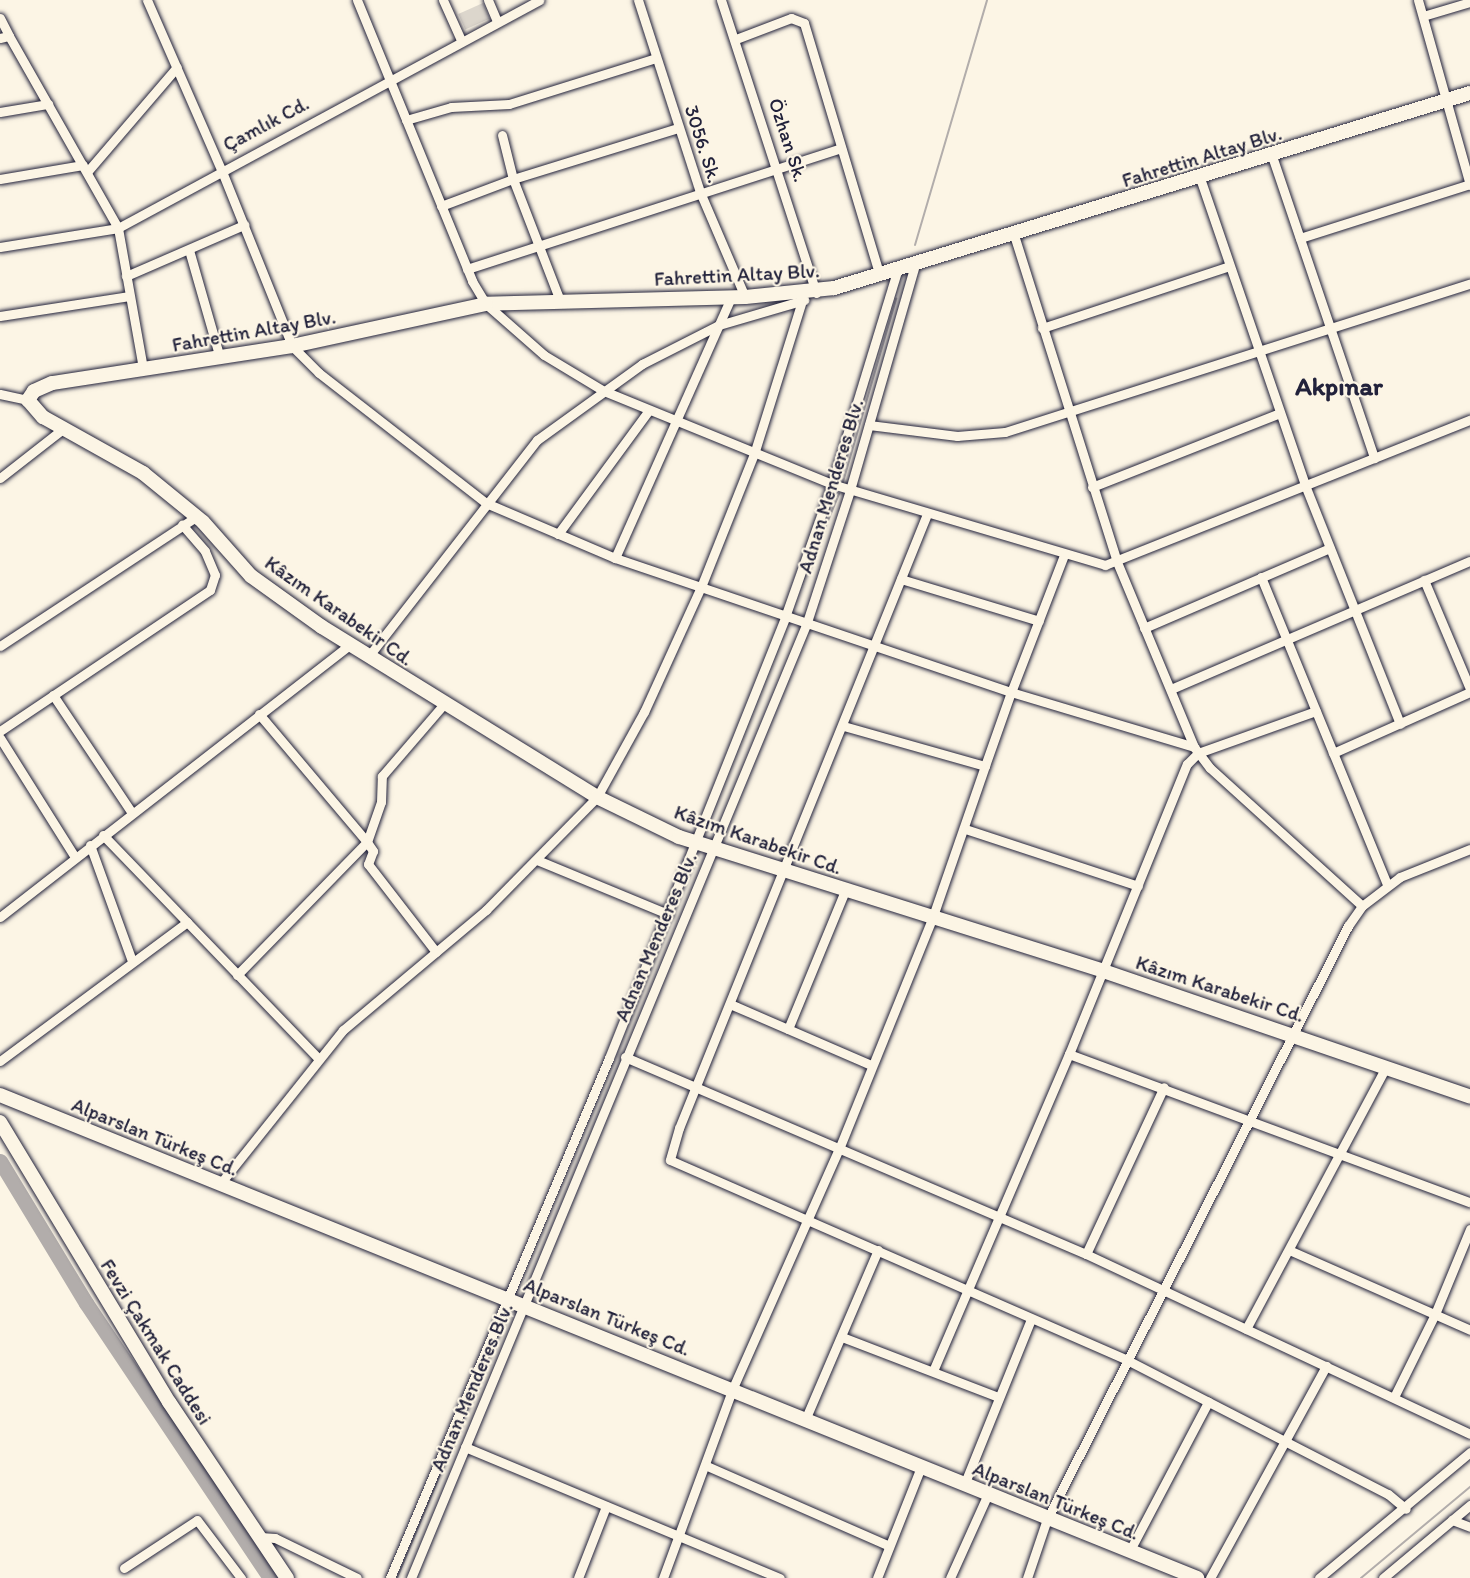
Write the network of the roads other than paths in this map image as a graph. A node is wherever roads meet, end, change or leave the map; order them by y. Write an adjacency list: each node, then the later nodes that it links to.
1 (147, 0): 17 (street)
2 (357, 0): 18 (street)
3 (443, 0): 15 (street)
4 (488, 0): 12 (street)
5 (539, 0): 12 (street, Çamlık Cd.)
6 (638, 0): 16 (street, 3056. Sk.)
7 (721, 0): 14 (street, Özhan Sk.)
8 (1418, 0): 10 (street)
9 (1470, 2): 10 (street)
10 (1423, 16): 20 (street)
11 (0, 18): 13 (street)
12 (497, 21): 15 (street, Çamlık Cd.)
13 (5, 37): 21 (street)
14 (736, 39): 26 (street); 29 (street, Özhan Sk.)
15 (461, 40): 18 (street, Çamlık Cd.)
16 (656, 58): 23 (street); 24 (street, 3056. Sk.)
17 (177, 67): 30 (street); 31 (street)
18 (390, 78): 23 (street); 31 (street, Çamlık Cd.)
19 (1470, 93): 20 (street, Fahrettin Altay Blv.)
20 (1448, 100): 27 (street, Fahrettin Altay Blv.); 28 (street)
21 (48, 104): 22 (street); 30 (street)
22 (0, 112)
23 (406, 120): 37 (street)
24 (678, 128): 34 (street); 36 (street, 3056. Sk.)
25 (502, 135): 34 (street)
26 (841, 148): 29 (street); 50 (street)
27 (1272, 156): 32 (street, Fahrettin Altay Blv.); 41 (street)
28 (1467, 164): 35 (street)
29 (778, 166): 36 (street); 52 (street, Özhan Sk.)
30 (85, 169): 33 (street); 39 (street)
31 (221, 169): 38 (street); 39 (street, Çamlık Cd.)
32 (1200, 178): 40 (street, Fahrettin Altay Blv.); 46 (street)
33 (0, 179)
34 (513, 179): 37 (street); 42 (street)
35 (1470, 184): 41 (street)
36 (700, 192): 42 (street); 54 (street, 3056. Sk.)
37 (441, 206): 47 (street)
38 (244, 225): 44 (street); 62 (street)
39 (117, 228): 43 (street, Çamlık Cd.); 49 (street)
40 (1014, 235): 45 (street, Fahrettin Altay Blv.); 61 (street)
41 (1300, 238): 60 (street)
42 (537, 246): 47 (street); 55 (street)
43 (0, 247)
44 (189, 250): 49 (street); 64 (street)
45 (915, 265): 48 (street, Fahrettin Altay Blv.); 74 (street, Adnan Menderes Blv.)
46 (1229, 266): 61 (street); 63 (street)
47 (467, 269): 57 (street)
48 (897, 271): 50 (street, Fahrettin Altay Blv.); 79 (street, Adnan Menderes Blv.)
49 (126, 276): 53 (street)
50 (880, 276): 52 (street, Fahrettin Altay Blv.)
51 (1470, 284): 60 (street)
52 (818, 291): 54 (street, Fahrettin Altay Blv.); 56 (street)
53 (129, 296): 58 (street); 65 (street)
54 (738, 297): 55 (street, Fahrettin Altay Blv.); 59 (street)
55 (560, 301): 57 (street, Fahrettin Altay Blv.)
56 (802, 301): 59 (street); 76 (street)
57 (486, 304): 62 (street, Fahrettin Altay Blv.); 66 (street)
58 (0, 316)
59 (719, 325): 66 (street); 73 (street)
60 (1330, 327): 63 (street); 77 (street)
61 (1042, 328): 70 (street)
62 (292, 346): 64 (street, Fahrettin Altay Blv.); 83 (street)
63 (1258, 350): 70 (street); 71 (street)
64 (220, 358): 65 (street, Fahrettin Altay Blv.)
65 (143, 369): 68 (street, Fahrettin Altay Blv.)
66 (604, 391): 69 (street); 83 (street)
67 (0, 394): 68 (street)
68 (28, 400): 75 (street, Kâzım Karabekir Cd.)
69 (649, 410): 73 (street); 87 (street)
70 (1068, 413): 74 (street); 81 (street)
71 (1280, 414): 80 (street); 81 (street)
72 (1470, 420): 77 (street)
73 (677, 422): 76 (street); 90 (street)
74 (869, 425): 82 (street, Adnan Menderes Blv.)
75 (64, 428): 78 (street); 85 (street, Kâzım Karabekir Cd.)
76 (754, 454): 79 (street); 96 (street)
77 (1374, 458): 80 (street)
78 (0, 478)
79 (831, 484): 82 (street); 98 (street, Adnan Menderes Blv.)
80 (1305, 485): 88 (street); 92 (street)
81 (1092, 487): 92 (street)
82 (850, 490): 84 (street); 100 (street, Adnan Menderes Blv.)
83 (486, 503): 87 (street); 106 (street)
84 (927, 514): 89 (street); 94 (street)
85 (196, 517): 86 (street); 103 (street, Kâzım Karabekir Cd.)
86 (182, 525): 104 (street); 110 (street)
87 (558, 534): 90 (street)
88 (1330, 548): 93 (street); 97 (street)
89 (1064, 555): 92 (street); 99 (street)
90 (615, 558): 96 (street)
91 (1470, 561): 95 (street)
92 (1117, 562): 101 (street)
93 (1261, 577): 101 (street); 102 (street)
94 (902, 579): 99 (street); 105 (street)
95 (1424, 580): 97 (street); 108 (street)
96 (701, 587): 98 (street); 121 (street)
97 (1355, 610): 102 (street); 114 (street)
98 (785, 617): 100 (street); 127 (street, Adnan Menderes Blv.)
99 (1039, 621): 109 (street)
100 (806, 625): 105 (street); 128 (street, Adnan Menderes Blv.)
101 (1144, 628): 107 (street)
102 (1286, 639): 107 (street); 112 (street)
103 (350, 645): 106 (street, Kâzım Karabekir Cd.); 113 (street)
104 (0, 646)
105 (876, 649): 109 (street); 115 (street)
106 (368, 657): 111 (street, Kâzım Karabekir Cd.)
107 (1171, 689): 118 (street)
108 (1470, 691): 114 (street)
109 (1011, 692): 118 (street); 120 (street)
110 (52, 695): 116 (street); 122 (street)
111 (443, 705): 121 (street, Kâzım Karabekir Cd.); 125 (street)
112 (1316, 711): 118 (street); 119 (street)
113 (259, 714): 122 (street); 125 (street)
114 (1400, 724): 119 (street)
115 (844, 726): 120 (street); 132 (street)
116 (0, 731)
117 (0, 738): 130 (street)
118 (1196, 750): 134 (street); 136 (street)
119 (1333, 753): 133 (street)
120 (985, 766): 123 (street)
121 (597, 797): 127 (street, Kâzım Karabekir Cd.); 131 (street)
122 (132, 813): 124 (street)
123 (965, 829): 134 (street); 139 (street)
124 (103, 835): 126 (street); 140 (street)
125 (367, 842): 141 (street); 144 (street)
126 (90, 844): 130 (street); 142 (street)
127 (696, 844): 128 (street, Kâzım Karabekir Cd.); 137 (street, Adnan Menderes Blv.)
128 (713, 847): 132 (street, Kâzım Karabekir Cd.); 149 (street, Adnan Menderes Blv.)
129 (1470, 849): 133 (street)
130 (75, 857): 138 (street)
131 (537, 860): 137 (street); 141 (street)
132 (785, 872): 135 (street, Kâzım Karabekir Cd.); 145 (street)
133 (1387, 884): 136 (street)
134 (1138, 886): 143 (street)
135 (845, 891): 139 (street, Kâzım Karabekir Cd.); 146 (street)
136 (1362, 906): 147 (street)
137 (668, 914): 172 (street, Adnan Menderes Blv.)
138 (0, 916)
139 (933, 916): 143 (street, Kâzım Karabekir Cd.); 152 (street)
140 (187, 922): 142 (street); 144 (street)
141 (436, 952): 150 (street)
142 (132, 961): 151 (street)
143 (1103, 971): 147 (street, Kâzım Karabekir Cd.); 148 (street)
144 (237, 975): 150 (street)
145 (730, 1004): 146 (street); 155 (street)
146 (788, 1029): 152 (street)
147 (1296, 1035): 153 (street, Kâzım Karabekir Cd.); 158 (street)
148 (1069, 1054): 154 (street); 165 (street)
149 (625, 1057): 155 (street); 173 (street, Adnan Menderes Blv.)
150 (318, 1058): 162 (street)
151 (0, 1060)
152 (871, 1065): 160 (street)
153 (1386, 1067): 157 (street, Kâzım Karabekir Cd.); 161 (street)
154 (1164, 1087): 158 (street); 169 (street)
155 (694, 1090): 160 (street); 164 (street)
156 (0, 1095): 162 (street, Alparslan Türkeş Cd.)
157 (1470, 1097)
158 (1252, 1120): 161 (street); 171 (street)
159 (0, 1122): 201 (street, Fevzi Çakmak Caddesi)
160 (839, 1149): 164 (street); 165 (street)
161 (1338, 1152): 163 (street); 168 (street)
162 (220, 1184): 172 (street, Alparslan Türkeş Cd.)
163 (1470, 1202)
164 (810, 1218): 167 (street); 182 (street)
165 (999, 1218): 169 (street); 170 (street)
166 (1470, 1229): 174 (street)
167 (878, 1250): 170 (street); 178 (street)
168 (1289, 1250): 174 (street); 176 (street)
169 (1086, 1254): 171 (street)
170 (968, 1290): 175 (street); 181 (street)
171 (1164, 1292): 176 (street); 179 (street)
172 (508, 1298): 173 (street, Alparslan Türkeş Cd.); 209 (street, Adnan Menderes Blv.)
173 (526, 1305): 182 (street, Alparslan Türkeş Cd.); 189 (street, Adnan Menderes Blv.)
174 (1435, 1314): 177 (street); 183 (street)
175 (1031, 1319): 179 (street); 184 (street)
176 (1246, 1329): 180 (street)
177 (1470, 1330)
178 (842, 1338): 181 (street); 186 (street)
179 (1127, 1360): 185 (street); 198 (street)
180 (1326, 1366): 183 (street); 188 (street)
181 (933, 1371): 184 (street)
182 (732, 1390): 186 (street, Alparslan Türkeş Cd.); 191 (street)
183 (1394, 1396): 187 (street)
184 (998, 1397): 193 (street)
185 (1208, 1402): 188 (street); 204 (street)
186 (805, 1420): 192 (street, Alparslan Türkeş Cd.)
187 (1470, 1434)
188 (1286, 1443): 197 (street); 218 (street)
189 (465, 1447): 196 (street); 210 (street, Adnan Menderes Blv.)
190 (1470, 1452): 197 (street)
191 (707, 1466): 202 (street); 203 (street)
192 (921, 1467): 193 (street, Alparslan Türkeş Cd.); 203 (street)
193 (964, 1485): 194 (street, Alparslan Türkeş Cd.)
194 (988, 1494): 198 (street, Alparslan Türkeş Cd.); 215 (street)
195 (1470, 1505): 199 (street)
196 (606, 1506): 202 (street); 211 (street)
197 (1407, 1509): 219 (street)
198 (1047, 1519): 204 (street, Alparslan Türkeş Cd.); 216 (street)
199 (1452, 1520): 200 (street); 220 (street)
200 (1470, 1527)
201 (260, 1537): 207 (street, Fevzi Çakmak Caddesi); 208 (street)
202 (679, 1537): 212 (street); 213 (street)
203 (889, 1546): 214 (street)
204 (1129, 1552): 217 (street, Alparslan Türkeş Cd.)
205 (124, 1568): 206 (street)
206 (241, 1578)
207 (287, 1578)
208 (357, 1578)
209 (390, 1578)
210 (411, 1578)
211 (578, 1578)
212 (663, 1578)
213 (780, 1578)
214 (877, 1578)
215 (950, 1578)
216 (1028, 1578)
217 (1196, 1578)
218 (1210, 1578)
219 (1319, 1578)
220 (1383, 1578)

